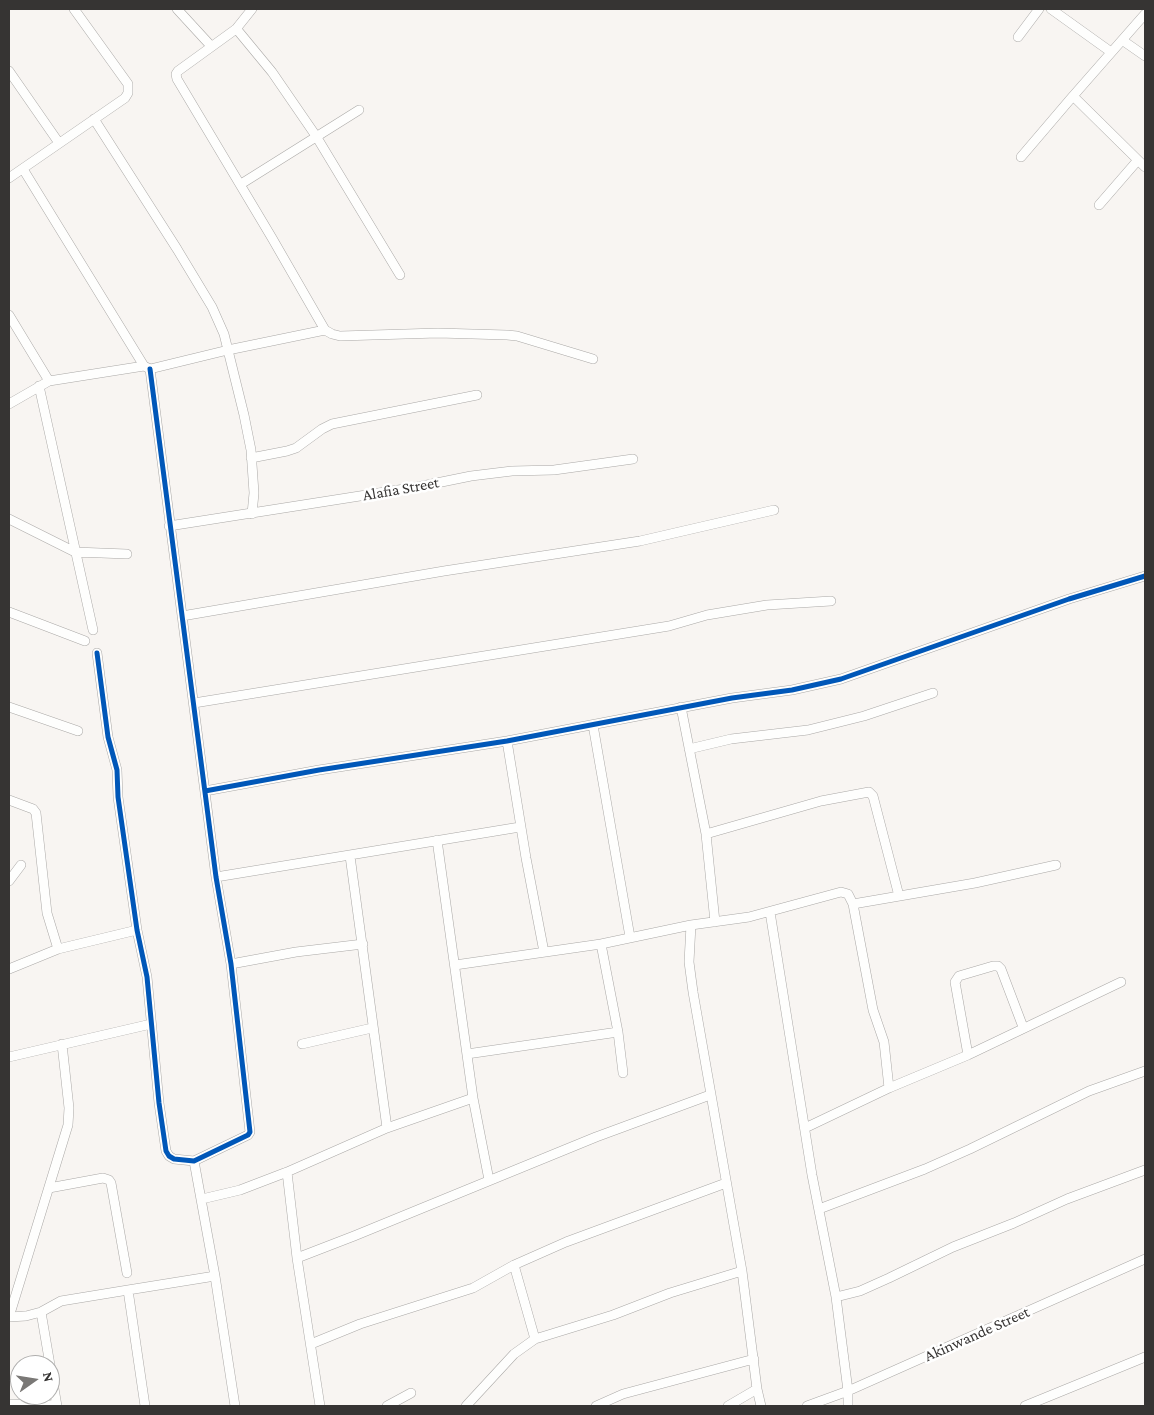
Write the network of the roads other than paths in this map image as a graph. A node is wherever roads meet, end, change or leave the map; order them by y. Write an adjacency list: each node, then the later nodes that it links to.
1 (74, 9): 16 (street)
2 (177, 9): 10 (street)
3 (252, 9): 7 (street)
4 (1039, 9): 8 (street)
5 (1051, 9): 11 (street)
6 (1145, 14): 9 (street)
7 (236, 29): 10 (street); 17 (street)
8 (1018, 37)
9 (1122, 40): 11 (street); 12 (street)
10 (212, 46): 24 (street)
11 (1111, 52): 14 (street)
12 (1145, 56)
13 (9, 73): 18 (street)
14 (1073, 96): 19 (street); 20 (street)
15 (359, 110): 17 (street)
16 (94, 119): 18 (street); 29 (street)
17 (316, 136): 24 (street); 26 (street)
18 (59, 144): 22 (street)
19 (1021, 157)
20 (1138, 160): 21 (street); 25 (street)
21 (1145, 167)
22 (23, 169): 23 (street); 31 (street)
23 (9, 178)
24 (241, 184): 28 (street)
25 (1099, 205)
26 (400, 275)
27 (9, 315): 32 (street)
28 (325, 330): 29 (street); 30 (street)
29 (228, 350): 31 (street); 36 (street)
30 (593, 359)
31 (147, 368): 32 (street); 41 (street)
32 (49, 381): 33 (street)
33 (39, 386): 35 (street); 42 (street)
34 (477, 395): 36 (street)
35 (9, 404)
36 (251, 458): 39 (street)
37 (633, 459): 39 (street, Alafia Street)
38 (774, 510): 47 (street)
39 (252, 514): 41 (street, Alafia Street)
40 (9, 519): 42 (street)
41 (169, 526): 47 (street)
42 (76, 552): 43 (street); 48 (street)
43 (127, 554)
44 (1145, 576): 54 (street)
45 (831, 601): 52 (street)
46 (9, 612): 49 (street)
47 (182, 616): 52 (street)
48 (92, 630)
49 (85, 642)
50 (97, 653): 74 (street)
51 (933, 693): 58 (street)
52 (194, 703): 59 (street)
53 (9, 707): 56 (street)
54 (681, 707): 55 (street); 58 (street)
55 (593, 725): 57 (street); 75 (street)
56 (78, 731)
57 (507, 741): 59 (street); 61 (street)
58 (689, 749): 62 (street)
59 (205, 791): 67 (street)
60 (9, 800): 78 (street)
61 (520, 827): 63 (street); 79 (street)
62 (706, 834): 69 (street); 72 (street)
63 (437, 840): 64 (street); 81 (street)
64 (350, 856): 67 (street); 76 (street)
65 (21, 865): 68 (street)
66 (1056, 865): 69 (street)
67 (216, 877): 80 (street)
68 (9, 881)
69 (899, 896): 70 (street)
70 (853, 904): 71 (street); 95 (street)
71 (770, 912): 72 (street); 99 (street)
72 (715, 922): 73 (street)
73 (691, 925): 75 (street); 96 (street)
74 (137, 930): 78 (street); 84 (street)
75 (630, 937): 77 (street)
76 (363, 944): 80 (street); 86 (street)
77 (600, 944): 79 (street); 87 (street)
78 (58, 949): 82 (street)
79 (544, 952): 81 (street)
80 (231, 964): 100 (street)
81 (455, 965): 90 (street)
82 (9, 969)
83 (1121, 982): 85 (street)
84 (151, 1024): 88 (street); 100 (street)
85 (1023, 1027): 91 (street); 91 (street)
86 (372, 1028): 89 (street); 98 (street)
87 (618, 1032): 90 (street); 94 (street)
88 (62, 1044): 92 (street); 105 (street)
89 (302, 1044)
90 (468, 1054): 97 (street)
91 (968, 1055): 95 (street)
92 (9, 1057)
93 (1145, 1071): 107 (street)
94 (623, 1073)
95 (888, 1088): 99 (street)
96 (710, 1095): 103 (street); 104 (street)
97 (473, 1098): 98 (street); 103 (street)
98 (387, 1128): 102 (street)
99 (806, 1128): 107 (street)
100 (194, 1161): 106 (street)
101 (1145, 1170): 115 (street)
102 (287, 1172): 106 (street); 108 (street)
103 (489, 1180): 108 (street)
104 (726, 1183): 110 (street); 111 (street)
105 (49, 1188): 112 (street); 117 (street)
106 (202, 1199): 113 (street)
107 (820, 1209): 115 (street)
108 (296, 1258): 119 (street)
109 (1145, 1259): 123 (street, Akinwande Street)
110 (514, 1265): 118 (street); 119 (street)
111 (742, 1271): 118 (street); 121 (street)
112 (128, 1273)
113 (215, 1276): 114 (street); 128 (street)
114 (128, 1290): 116 (street); 127 (street)
115 (836, 1297): 123 (street)
116 (41, 1312): 117 (street); 126 (street)
117 (9, 1317)
118 (535, 1339): 131 (street)
119 (310, 1344): 129 (street)
120 (1145, 1357): 137 (street)
121 (754, 1359): 122 (street); 132 (street)
122 (758, 1389): 133 (street); 134 (street)
123 (848, 1391): 135 (street, Akinwande Street); 136 (street)
124 (411, 1393): 130 (street)
125 (9, 1404): 126 (street)
126 (57, 1406)
127 (146, 1406)
128 (235, 1406)
129 (320, 1406)
130 (388, 1406)
131 (466, 1406)
132 (596, 1406)
133 (728, 1406)
134 (761, 1406)
135 (807, 1406)
136 (848, 1406)
137 (1025, 1406)

